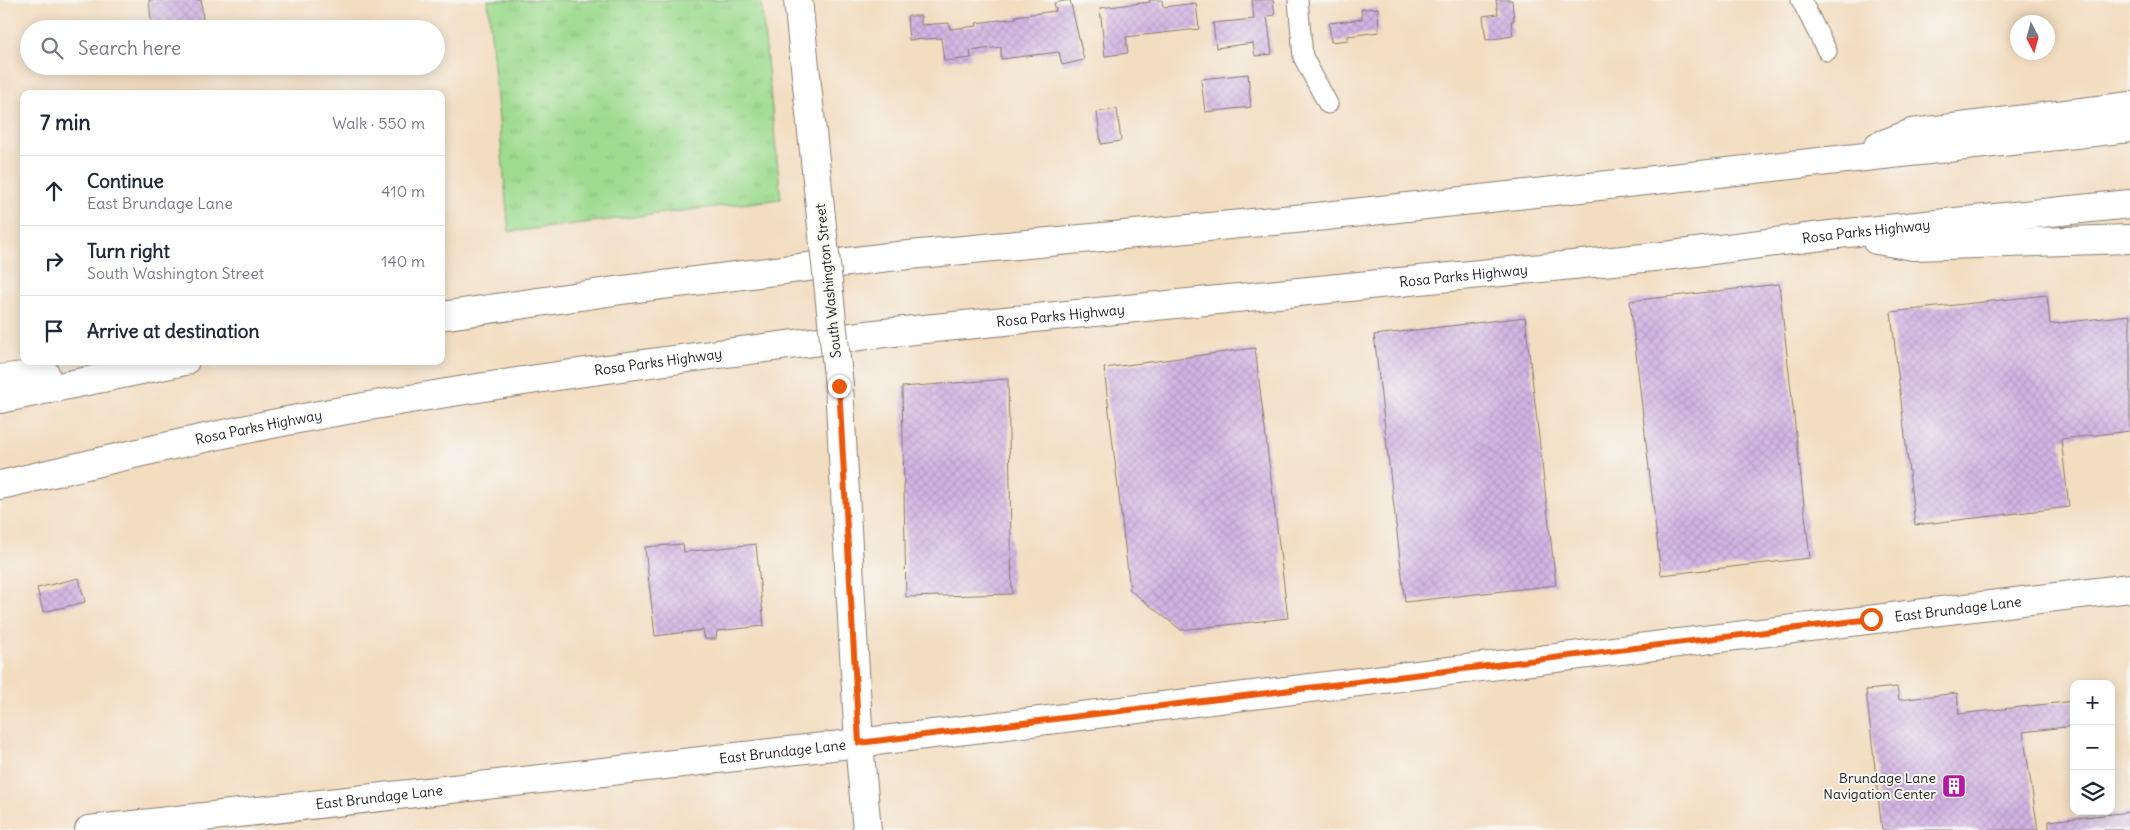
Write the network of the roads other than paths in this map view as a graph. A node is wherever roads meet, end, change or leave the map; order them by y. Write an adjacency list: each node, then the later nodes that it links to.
1 (798, 0): 19 (main road, South Washington Street, bridge)
2 (1298, 0): 5 (street)
3 (1801, 0): 4 (street)
4 (1827, 52)
5 (1328, 104)
6 (2130, 106): 8 (main road)
7 (2130, 128): 8 (main road)
8 (1839, 160): 12 (main road)
9 (2130, 204): 10 (main road, Rosa Parks Highway)
10 (1838, 234): 11 (main road); 17 (main road, Rosa Parks Highway)
11 (2130, 239)
12 (445, 315)
13 (142, 365): 15 (main road)
14 (165, 365): 16 (main road)
15 (0, 379)
16 (0, 399)
17 (0, 485)
18 (2130, 588): 19 (main road, East Brundage Lane)
19 (859, 743): 20 (main road, East Brundage Lane); 21 (main road, South Washington Street)
20 (89, 830)
21 (867, 830)

